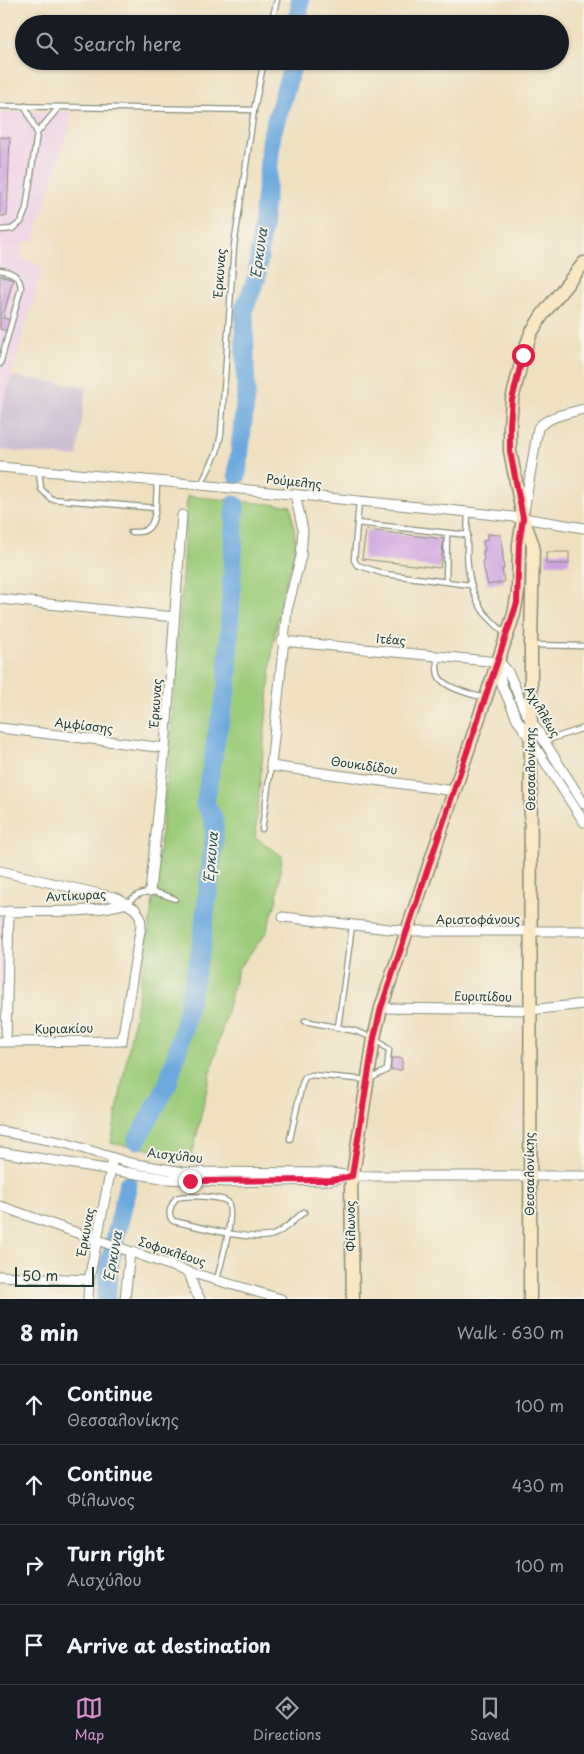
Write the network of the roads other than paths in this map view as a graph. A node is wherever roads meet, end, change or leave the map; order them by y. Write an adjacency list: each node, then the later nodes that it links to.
1 (277, 0): 2 (lane)
2 (274, 15)
3 (262, 70): 7 (lane, Έρκυνας)
4 (0, 106): 5 (lane)
5 (25, 106): 6 (lane); 8 (lane)
6 (59, 107): 7 (lane); 8 (lane)
7 (254, 110): 17 (lane, Έρκυνας)
8 (37, 133): 9 (lane)
9 (0, 230)
10 (584, 264): 23 (main road, Θεσσαλονίκης)
11 (0, 270): 12 (lane)
12 (0, 364)
13 (584, 409): 23 (street)
14 (0, 467): 15 (street, Ρούμελης)
15 (39, 471): 16 (street, Ρούμελης); 20 (lane)
16 (157, 482): 17 (street, Ρούμελης); 20 (lane)
17 (201, 485): 18 (street, Ρούμελης)
18 (295, 494): 19 (street, Ρούμελης); 34 (street)
19 (359, 501): 21 (street, Ρούμελης); 24 (lane)
20 (156, 508): 26 (lane)
21 (468, 512): 23 (street, Ρούμελης); 28 (lane)
22 (182, 515): 32 (street, Έρκυνας)
23 (523, 518): 25 (street, Ρούμελης); 33 (main road, Φίλωνος); 35 (main road, Θεσσαλονίκης)
24 (357, 523): 27 (lane); 29 (lane)
25 (584, 528)
26 (131, 532)
27 (447, 533): 28 (lane); 29 (lane)
28 (468, 535): 30 (lane)
29 (446, 582): 30 (lane)
30 (470, 585): 33 (lane)
31 (0, 599): 32 (street)
32 (174, 617): 45 (street, Έρκυνας)
33 (507, 636): 38 (main road, Φίλωνος)
34 (282, 641): 37 (street, Ιτέας); 46 (street)
35 (531, 645): 36 (lane); 40 (main road, Θεσσαλονίκης)
36 (584, 646)
37 (438, 656): 38 (street, Ιτέας); 39 (lane)
38 (498, 662): 39 (main road, Φίλωνος); 40 (street, Αχιλλέως); 44 (street, Αχιλλέως)
39 (486, 699): 47 (main road, Φίλωνος)
40 (531, 722): 43 (street, Αχιλλέως); 44 (main road, Θεσσαλονίκης)
41 (0, 728): 45 (street, Αμφίσσης)
42 (584, 728): 43 (lane)
43 (544, 741): 48 (street, Αχιλλέως)
44 (531, 743): 49 (street, Αχιλλέως); 60 (main road, Θεσσαλονίκης)
45 (166, 748): 52 (street, Έρκυνας)
46 (271, 766): 47 (street, Θουκιδίδου); 50 (lane)
47 (455, 791): 58 (main road, Φίλωνος)
48 (584, 804)
49 (584, 822)
50 (262, 829)
51 (0, 871): 54 (street)
52 (150, 891): 53 (lane); 54 (lane)
53 (175, 899)
54 (127, 903): 55 (street, Αντίκυρας); 67 (street, Κυριακίου)
55 (5, 911): 67 (street, Κυριακίου)
56 (283, 917): 57 (street, Αριστοφάνους)
57 (352, 926): 58 (street, Αριστοφάνους); 65 (lane)
58 (407, 931): 60 (street, Αριστοφάνους); 62 (main road, Φίλωνος)
59 (584, 932): 60 (street, Αριστοφάνους)
60 (530, 933): 63 (main road, Θεσσαλονίκης)
61 (584, 1004): 63 (street, Ευριπίδου)
62 (381, 1008): 63 (street, Ευριπίδου); 66 (main road, Φίλωνος)
63 (530, 1010): 75 (main road, Θεσσαλονίκης)
64 (305, 1021): 65 (lane)
65 (338, 1027): 66 (lane)
66 (374, 1038): 68 (main road, Φίλωνος)
67 (3, 1042)
68 (368, 1080): 70 (lane); 74 (main road, Φίλωνος)
69 (0, 1131): 72 (street, Αισχύλου)
70 (290, 1139)
71 (0, 1152): 73 (street, Αισχύλου)
72 (113, 1158): 73 (street, Έρκυνας); 74 (street, Αισχύλου)
73 (111, 1170): 74 (street, Αισχύλου); 80 (street, Έρκυνας)
74 (352, 1176): 75 (street, Αισχύλου); 90 (main road, Φίλωνος)
75 (530, 1176): 76 (street, Αισχύλου); 91 (main road, Θεσσαλονίκης)
76 (584, 1176)
77 (0, 1206): 80 (street, Σοφοκλέους)
78 (304, 1212): 79 (lane)
79 (228, 1234): 79 (lane); 85 (lane)
80 (97, 1240): 81 (street, Σοφοκλέους); 84 (street, Έρκυνας)
81 (128, 1251): 82 (street, Σοφοκλέους); 87 (street)
82 (189, 1272): 85 (street, Σοφοκλέους); 88 (street)
83 (0, 1276): 84 (street)
84 (89, 1280): 86 (street, Έρκυνας)
85 (217, 1280): 89 (street, Σοφοκλέους)
86 (88, 1299)
87 (125, 1299)
88 (200, 1299)
89 (280, 1299)
90 (352, 1299)
91 (530, 1299)

